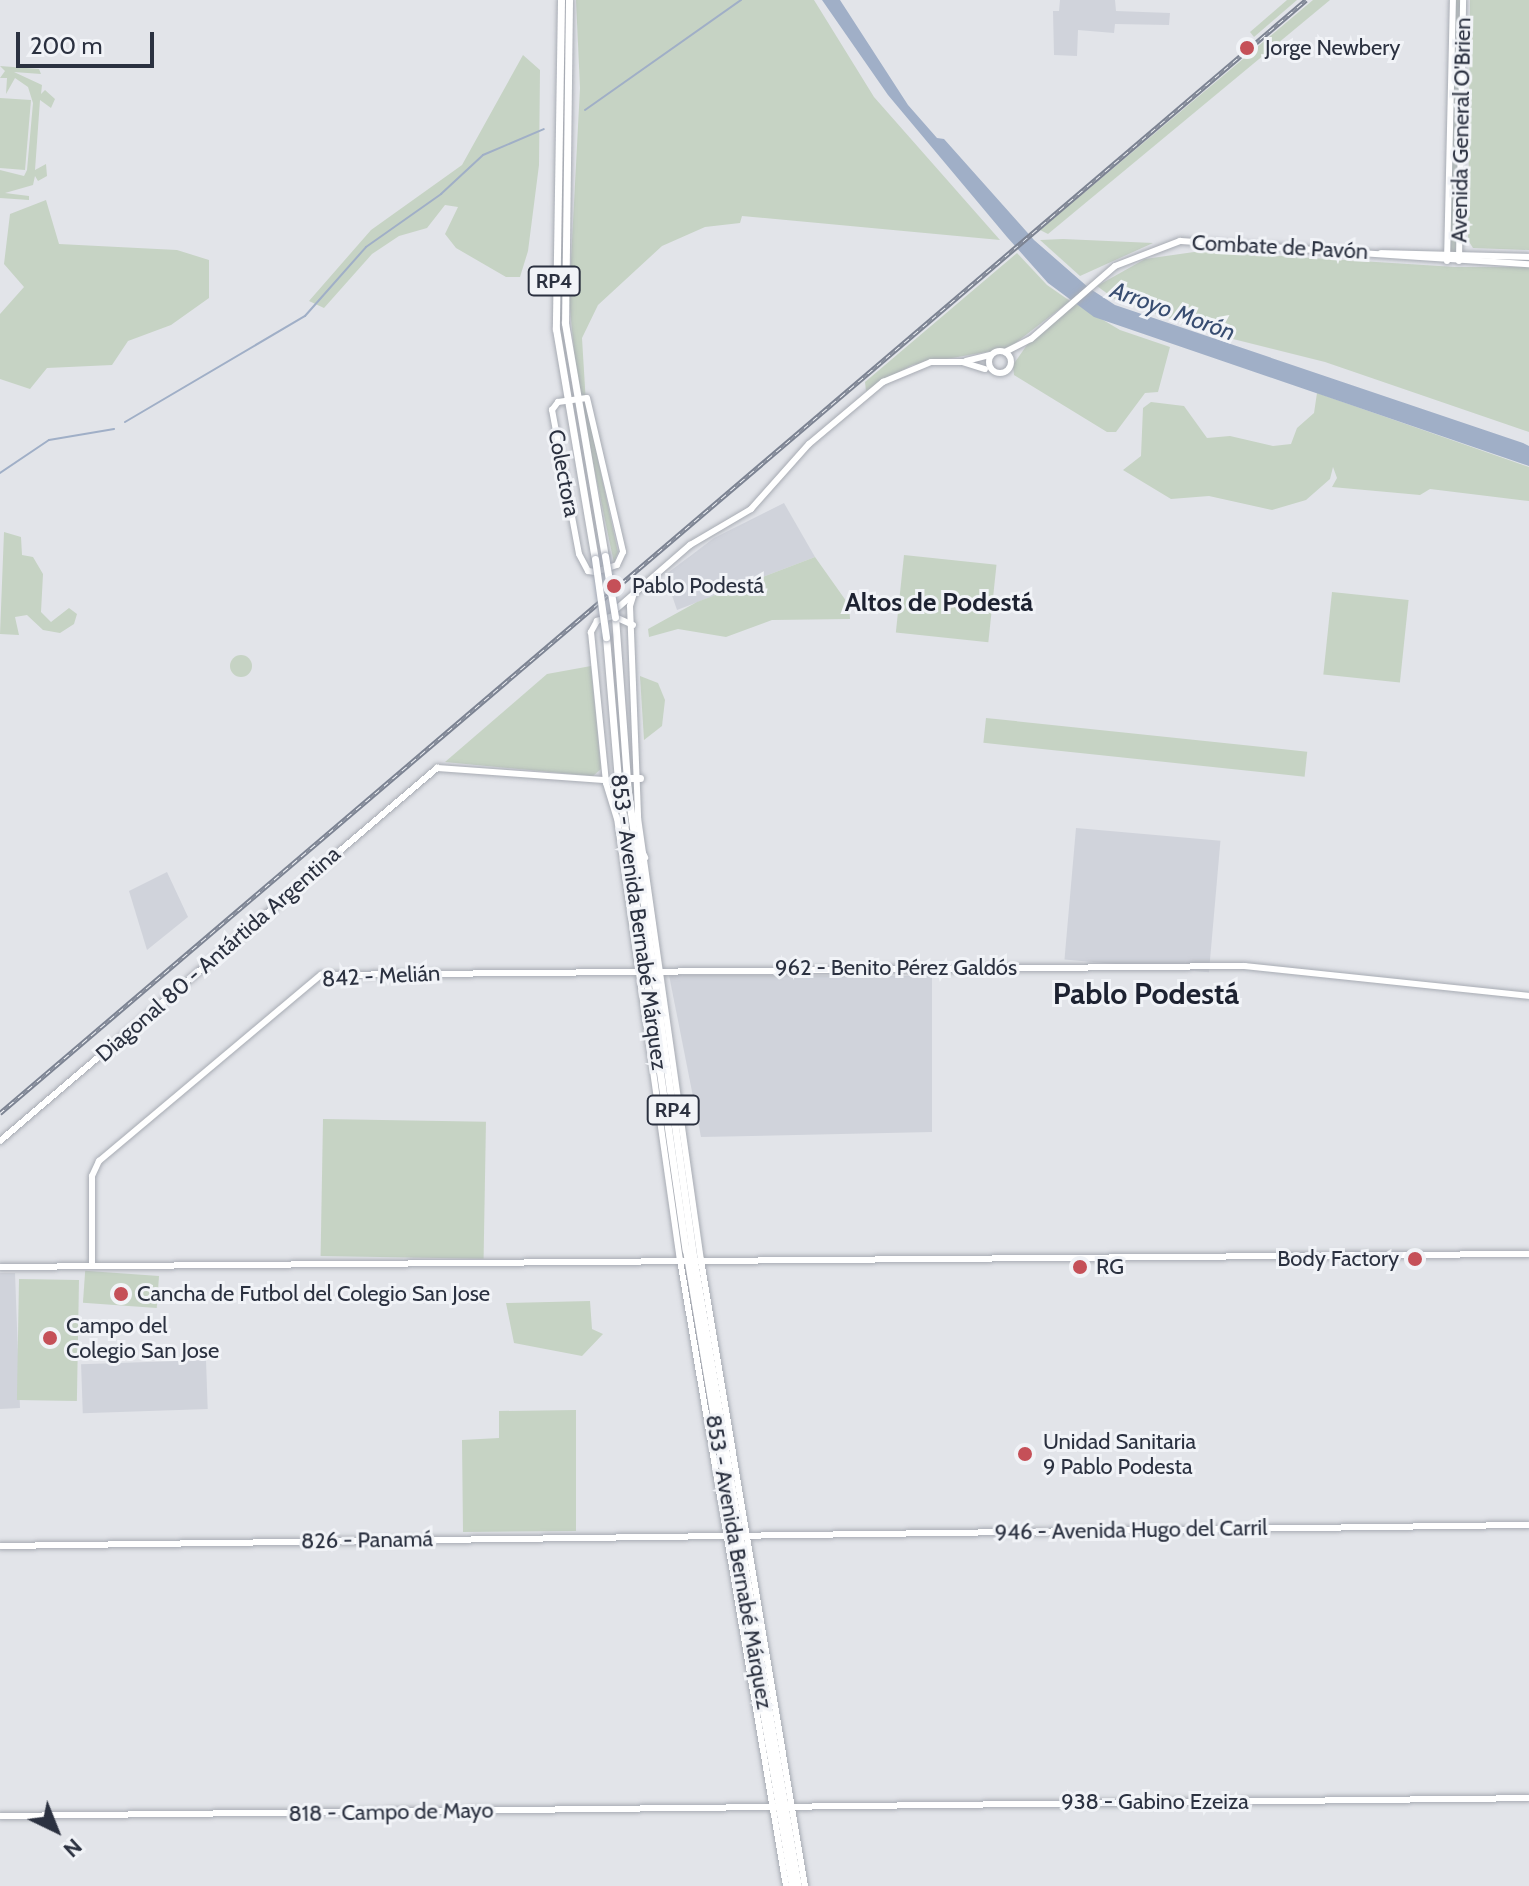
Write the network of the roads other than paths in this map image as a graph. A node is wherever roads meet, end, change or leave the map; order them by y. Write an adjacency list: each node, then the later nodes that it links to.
1 (561, 0): 5 (main road, 853 - Avenida Bernabé Márquez / RP4)
2 (569, 0): 5 (main road, 853 - Avenida Bernabé Márquez / RP4)
3 (1453, 0): 6 (street, Avenida General O'Brien)
4 (1463, 0): 8 (street, Avenida General O'Brien)
5 (568, 40): 16 (main road, 853 - Avenida Bernabé Márquez / RP4); 17 (main road, 853 - Avenida Bernabé Márquez / RP4)
6 (1448, 257): 8 (street, Combate de Pavón); 10 (street, Combate de Pavón)
7 (1529, 257): 8 (street, Combate de Pavón)
8 (1459, 258): 9 (street, Combate de Pavón)
9 (1529, 264)
10 (1031, 339): 11 (street); 14 (street)
11 (1005, 352): 12 (street); 14 (street)
12 (994, 353): 13 (street); 14 (street)
13 (962, 362): 15 (street); 18 (street)
14 (1011, 365)
15 (985, 369)
16 (574, 399): 17 (street, Colectora); 17 (street, Colectora); 21 (main road, 853 - Avenida Bernabé Márquez / RP4, bridge)
17 (565, 401): 23 (main road, 853 - Avenida Bernabé Márquez / RP4, bridge)
18 (634, 593): 19 (street); 20 (street, 853 - Avenida Bernabé Márquez)
19 (605, 618): 20 (street); 24 (street, 853 - Avenida Bernabé Márquez)
20 (633, 625): 22 (street, 853 - Avenida Bernabé Márquez)
21 (627, 778): 22 (main road); 25 (main road, 853 - Avenida Bernabé Márquez / RP4)
22 (640, 778): 26 (street, 853 - Avenida Bernabé Márquez)
23 (618, 781): 24 (street); 27 (main road, 853 - Avenida Bernabé Márquez / RP4)
24 (606, 783): 28 (street, 853 - Avenida Bernabé Márquez); 31 (street, Diagonal 80 - Antártida Argentina)
25 (633, 835): 26 (main road); 29 (main road, 853 - Avenida Bernabé Márquez / RP4)
26 (644, 857): 29 (street, 853 - Avenida Bernabé Márquez)
27 (635, 899): 28 (main road); 29 (main road, 853 - Avenida Bernabé Márquez / RP4)
28 (629, 912): 29 (street, 853 - Avenida Bernabé Márquez)
29 (649, 970): 30 (street, 962 - Benito Pérez Galdós); 32 (main road, 853 - Avenida Bernabé Márquez / RP4); 33 (street, 853 - Avenida Bernabé Márquez); 35 (main road, 853 - Avenida Bernabé Márquez / RP4); 36 (street, 842 - Melián)
30 (1529, 996)
31 (0, 1141)
32 (671, 1146): 33 (main road); 35 (main road, 853 - Avenida Bernabé Márquez / RP4)
33 (666, 1158): 35 (street, 853 - Avenida Bernabé Márquez)
34 (1529, 1254): 35 (street)
35 (690, 1260): 36 (street); 38 (street, 853 - Avenida Bernabé Márquez); 39 (main road, 853 - Avenida Bernabé Márquez / RP4); 41 (main road, 853 - Avenida Bernabé Márquez / RP4)
36 (92, 1266): 37 (street)
37 (0, 1267)
38 (718, 1357): 39 (main road); 41 (street, 853 - Avenida Bernabé Márquez)
39 (713, 1371): 41 (main road, 853 - Avenida Bernabé Márquez / RP4)
40 (1529, 1525): 41 (street, 946 - Avenida Hugo del Carril)
41 (738, 1536): 42 (street, 826 - Panamá); 44 (main road, 853 - Avenida Bernabé Márquez / RP4); 44 (street, 853 - Avenida Bernabé Márquez)
42 (0, 1546)
43 (1529, 1798): 44 (street, 938 - Gabino Ezeiza)
44 (785, 1807): 45 (street, 818 - Campo de Mayo); 46 (street, 853 - Avenida Bernabé Márquez); 47 (main road, 853 - Avenida Bernabé Márquez / RP4); 48 (main road, 853 - Avenida Bernabé Márquez / RP4)
45 (0, 1816)
46 (804, 1872): 48 (main road); 49 (street, 853 - Avenida Bernabé Márquez)
47 (789, 1886)
48 (798, 1886)
49 (805, 1886)

